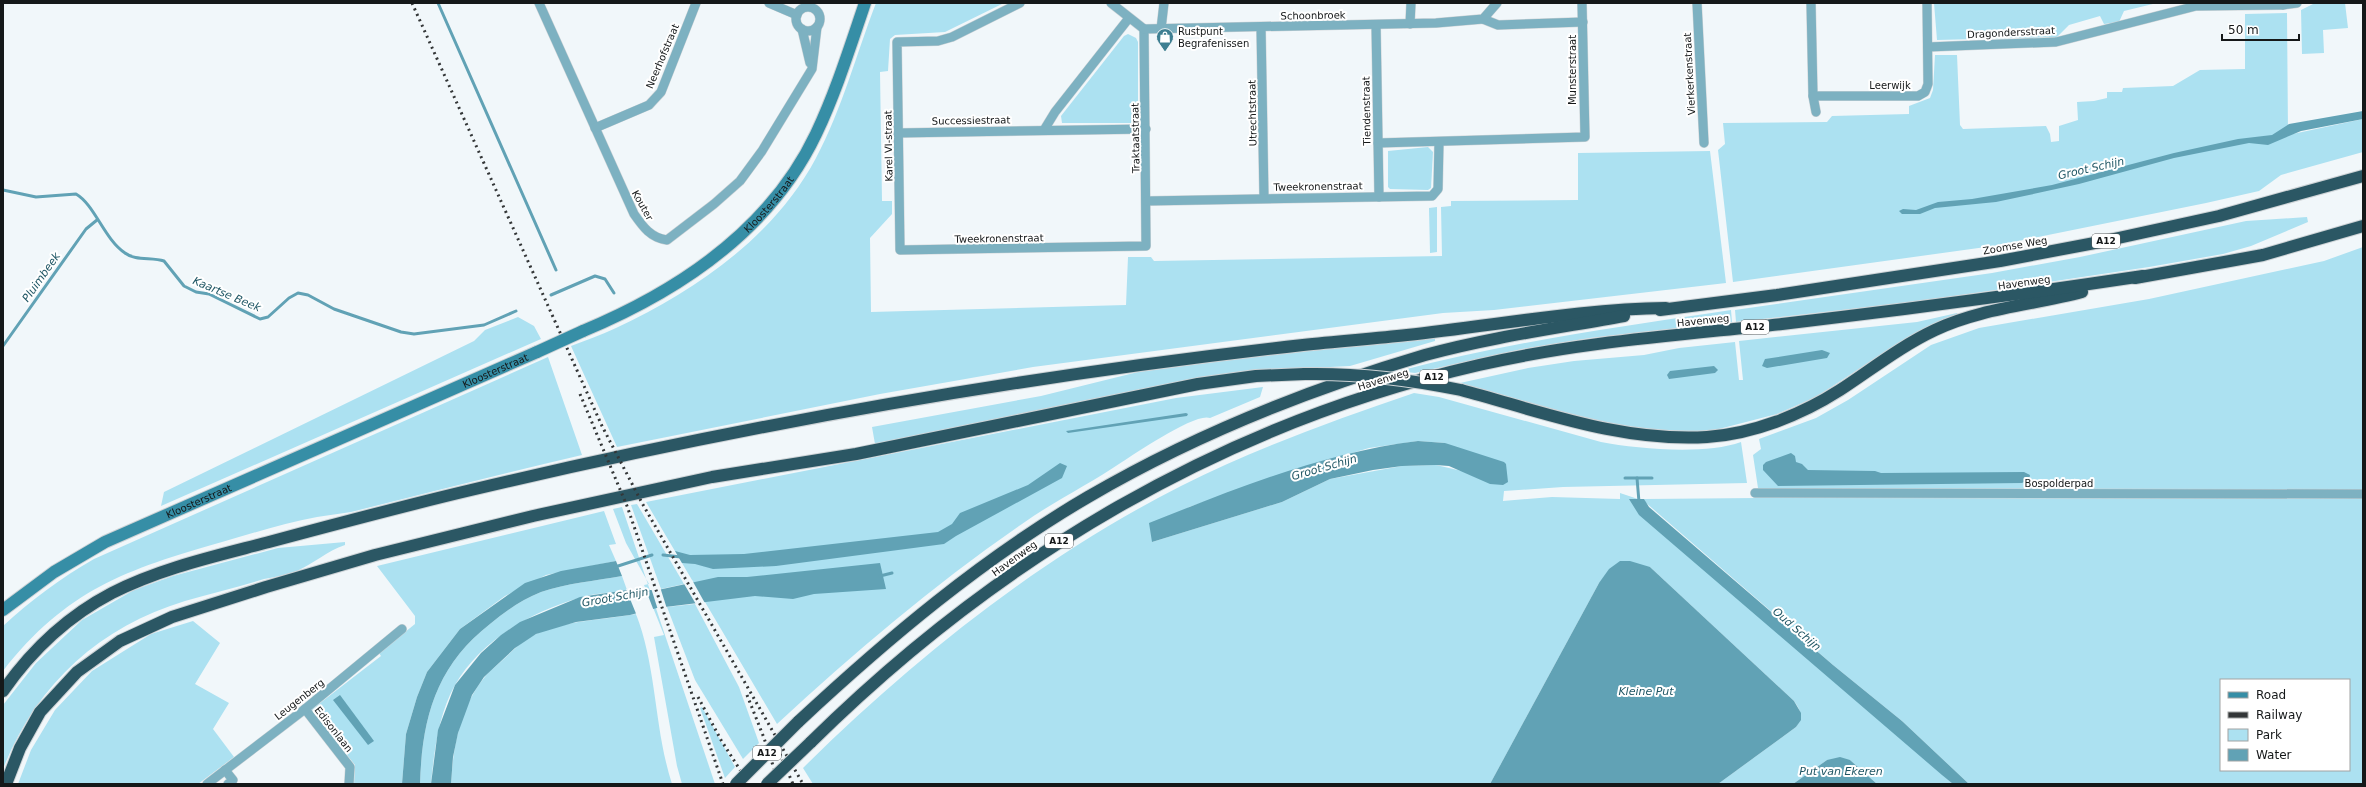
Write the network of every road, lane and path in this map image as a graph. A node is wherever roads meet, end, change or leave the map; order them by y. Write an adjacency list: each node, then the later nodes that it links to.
1 (540, 3): 32 (street, Kouter)
2 (696, 3): 32 (street, Neerhofstraat)
3 (769, 3): 17 (street)
4 (866, 3): 50 (main road, Kloosterstraat, bridge)
5 (1020, 3): 35 (street, Karel VI-straat)
6 (1111, 3): 18 (street)
7 (1164, 3): 27 (street)
8 (1411, 3): 21 (street)
9 (1497, 3): 19 (street)
10 (1582, 3): 20 (street, Munsterstraat)
11 (1697, 3): 38 (street, Vierkerkenstraat)
12 (1812, 3): 30 (street)
13 (1927, 3): 28 (street, Leerwijk)
14 (2297, 3): 15 (street, Dragondersstraat)
15 (2284, 4): 28 (street, Dragondersstraat)
16 (819, 7): 17 (street); 23 (street)
17 (797, 15): 26 (street)
18 (1129, 18): 25 (street); 34 (street)
19 (1483, 19): 20 (street, Schoonbroek); 21 (street, Schoonbroek)
20 (1583, 22): 36 (street, Munsterstraat)
21 (1410, 24): 22 (street, Schoonbroek)
22 (1376, 25): 24 (street, Schoonbroek); 37 (street, Tiendenstraat)
23 (818, 27): 26 (street); 29 (street, Kouter)
24 (1261, 27): 27 (street, Schoonbroek); 41 (street, Utrechtstraat)
25 (1144, 28): 27 (street, Schoonbroek); 33 (street, Traktaatstraat)
26 (802, 29): 29 (street)
27 (1161, 29)
28 (1928, 47): 30 (street, Leerwijk)
29 (812, 69): 32 (street, Kouter)
30 (1813, 96): 31 (street)
31 (1816, 112)
32 (595, 128)
33 (1146, 129): 34 (street, Successiestraat); 42 (street, Traktaatstraat)
34 (1044, 130): 35 (street, Successiestraat)
35 (898, 133): 45 (street, Karel VI-straat)
36 (1439, 142): 37 (street); 40 (street, Tweekronenstraat)
37 (1378, 143): 40 (street, Tiendenstraat)
38 (1704, 143)
39 (2363, 176): 47 (highway, Zoomse Weg / A12)
40 (1379, 196): 41 (street, Tweekronenstraat)
41 (1264, 198): 42 (street, Tweekronenstraat)
42 (1147, 201): 44 (street, Traktaatstraat)
43 (2363, 226): 46 (highway, A12)
44 (1146, 246): 45 (street, Tweekronenstraat)
45 (900, 250)
46 (2143, 276): 55 (highway, bridge); 60 (highway, Havenweg / A12, bridge)
47 (1666, 308): 52 (highway); 59 (highway, Havenweg / A12, bridge)
48 (1755, 493): 49 (street, Bospolderpad)
49 (2363, 494)
50 (3, 610)
51 (402, 629): 53 (street, Leugenberg)
52 (3, 691)
53 (305, 709): 54 (street, Leugenberg); 58 (street, Edisonlaan)
54 (225, 770): 56 (street, Leugenberg); 57 (street)
55 (6, 784)
56 (207, 784)
57 (228, 784)
58 (349, 784)
59 (736, 784)
60 (767, 784)

